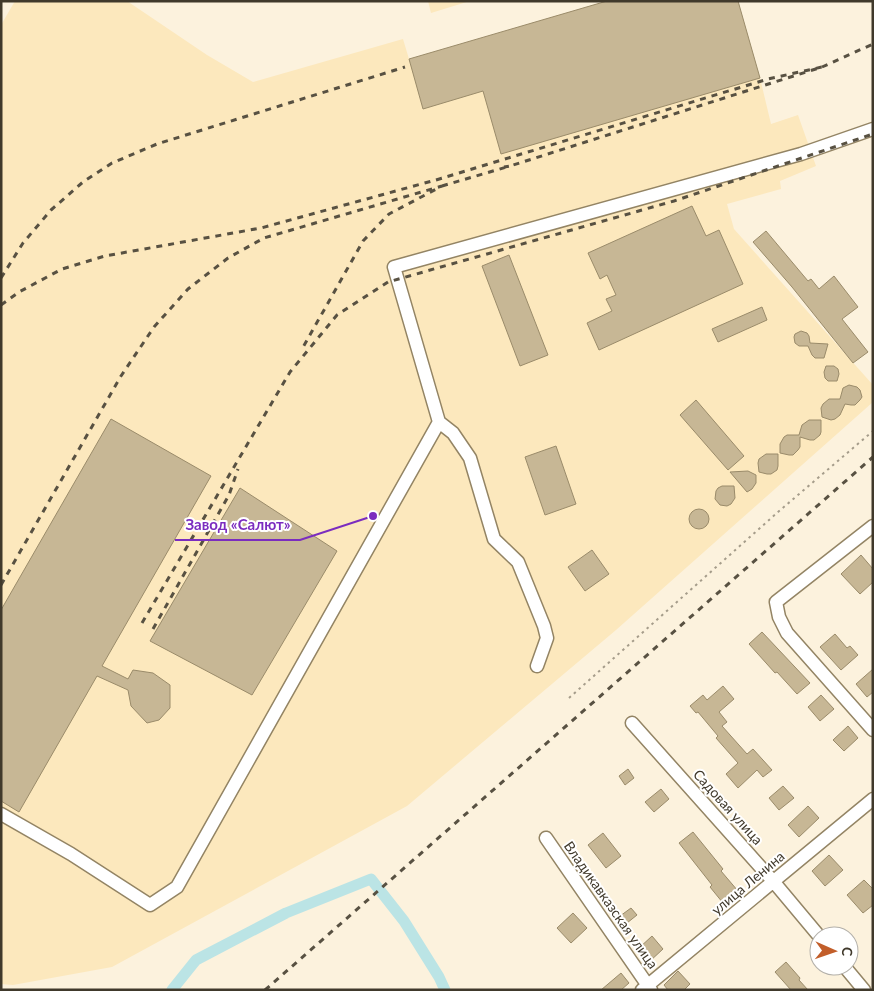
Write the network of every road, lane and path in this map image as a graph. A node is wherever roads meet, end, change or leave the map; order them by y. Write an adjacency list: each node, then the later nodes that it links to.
1 (873, 129): 2 (street)
2 (439, 422): 5 (street); 10 (street)
3 (873, 432): 6 (path)
4 (873, 526): 8 (street)
5 (536, 666)
6 (569, 698)
7 (632, 723): 12 (street, Садовая улица)
8 (873, 730)
9 (873, 799): 12 (street, улица Ленина)
10 (1, 814)
11 (546, 838): 15 (street, Владикавказская улица)
12 (773, 881): 13 (street, Садовая улица); 15 (street, улица Ленина)
13 (811, 926)
14 (852, 976): 16 (street)
15 (647, 988)
16 (864, 990)

